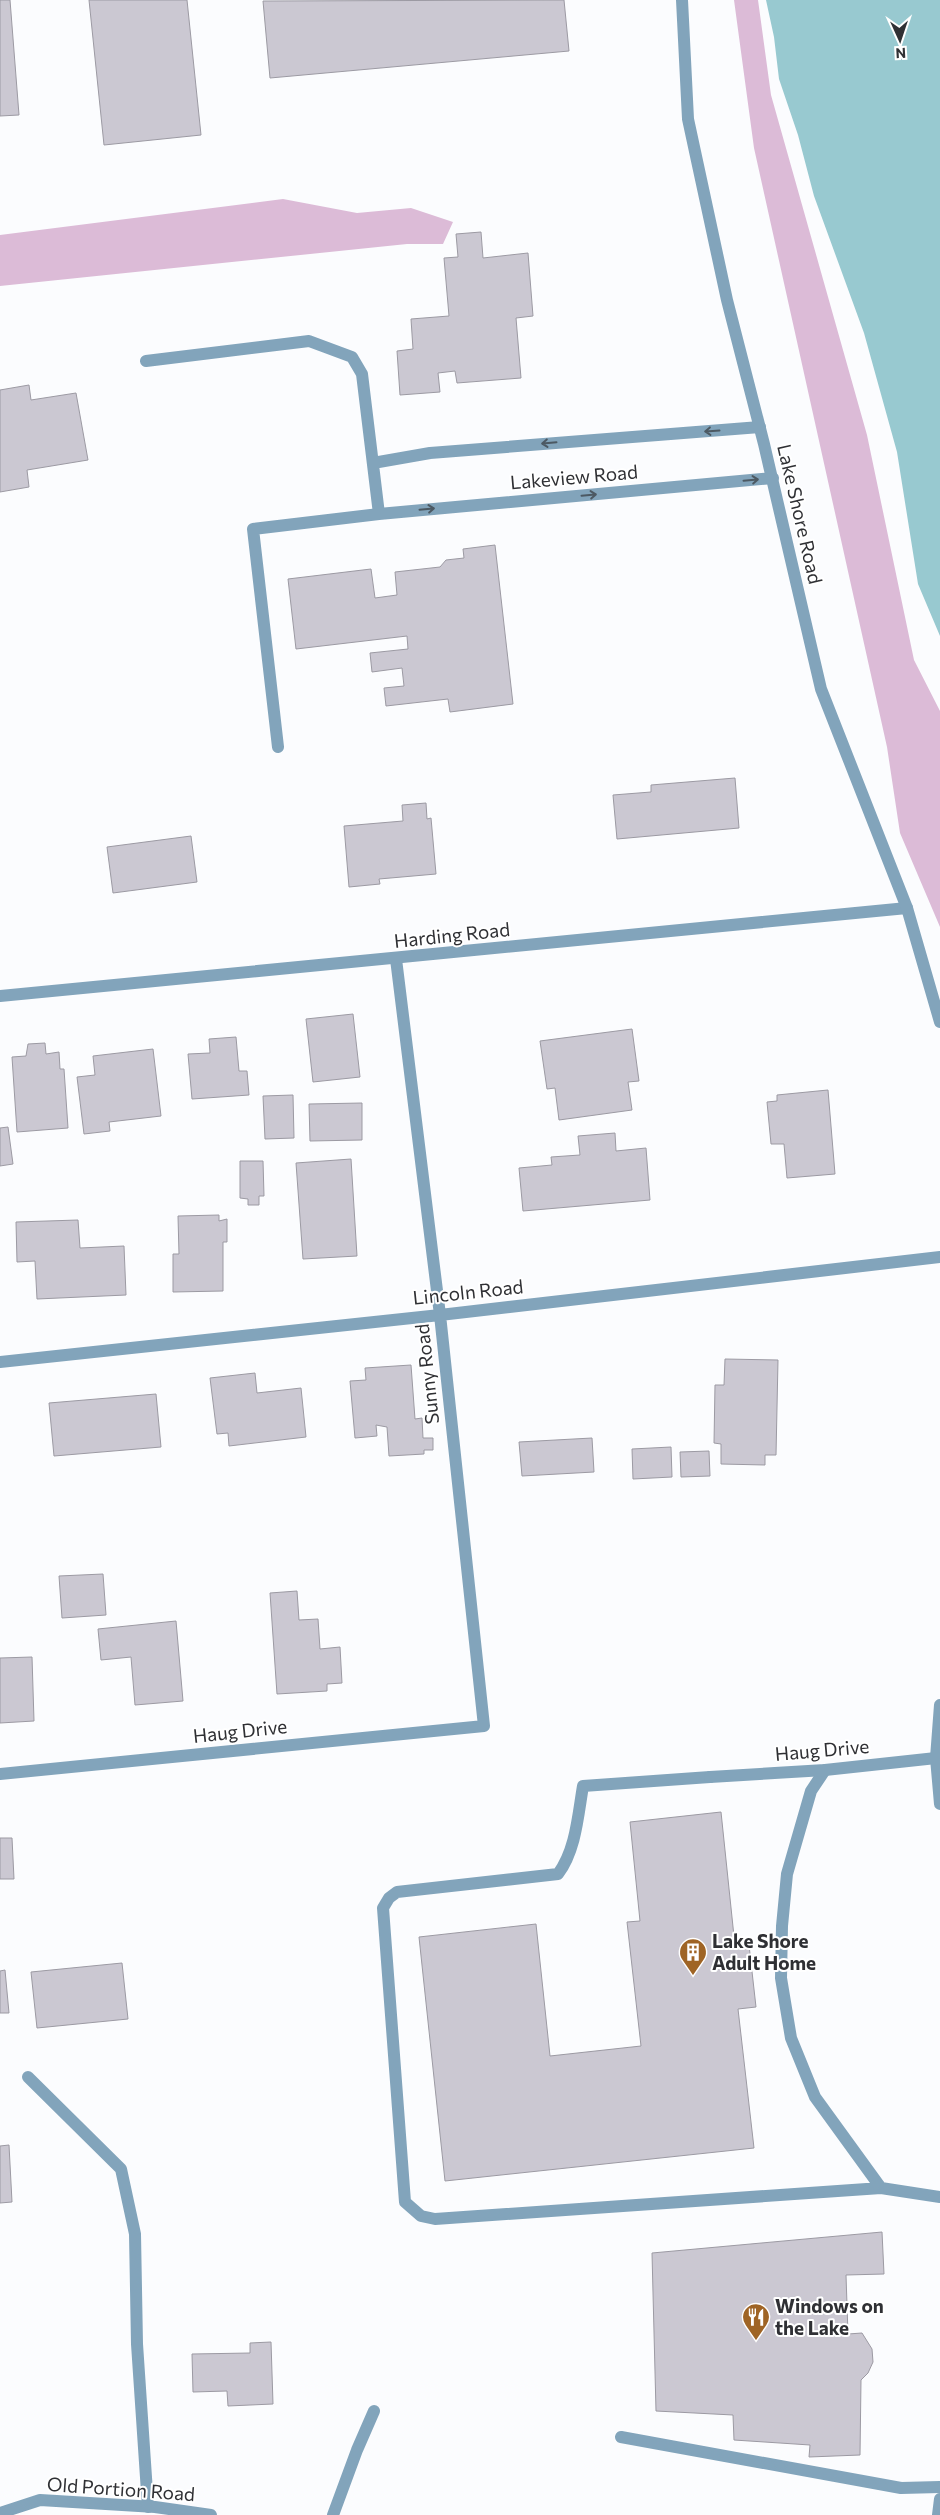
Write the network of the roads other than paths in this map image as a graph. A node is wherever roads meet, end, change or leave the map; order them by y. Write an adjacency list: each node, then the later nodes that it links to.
1 (682, 0): 3 (street, Lake Shore Road)
2 (146, 361): 4 (street)
3 (760, 428): 4 (street, Lakeview Road, one-way to 4); 5 (street, Lake Shore Road)
4 (372, 463): 6 (street)
5 (772, 478): 6 (street, Lakeview Road, one-way to 5); 8 (street, Lake Shore Road)
6 (379, 514): 7 (street, Lakeview Road)
7 (278, 747)
8 (907, 908): 9 (street, Harding Road); 11 (street, Lake Shore Road)
9 (396, 959): 10 (street, Harding Road); 13 (street, Sunny Road)
10 (0, 996)
11 (940, 1022)
12 (940, 1257): 13 (street, Lincoln Road)
13 (440, 1315): 14 (street, Lincoln Road); 16 (street, Sunny Road)
14 (0, 1362)
15 (940, 1706): 17 (street)
16 (484, 1726): 19 (street, Haug Drive)
17 (936, 1758): 18 (street, Haug Drive); 20 (street)
18 (825, 1770): 22 (street); 22 (street, Haug Drive)
19 (0, 1774)
20 (940, 1804)
21 (28, 2077): 28 (street)
22 (881, 2188): 23 (street)
23 (940, 2197)
24 (374, 2411): 31 (street)
25 (621, 2437): 26 (street)
26 (940, 2487)
27 (940, 2499): 32 (street)
28 (148, 2507): 29 (street, Old Portion Road); 30 (street, Old Portion Road)
29 (0, 2513)
30 (211, 2515)
31 (333, 2515)
32 (938, 2515)

